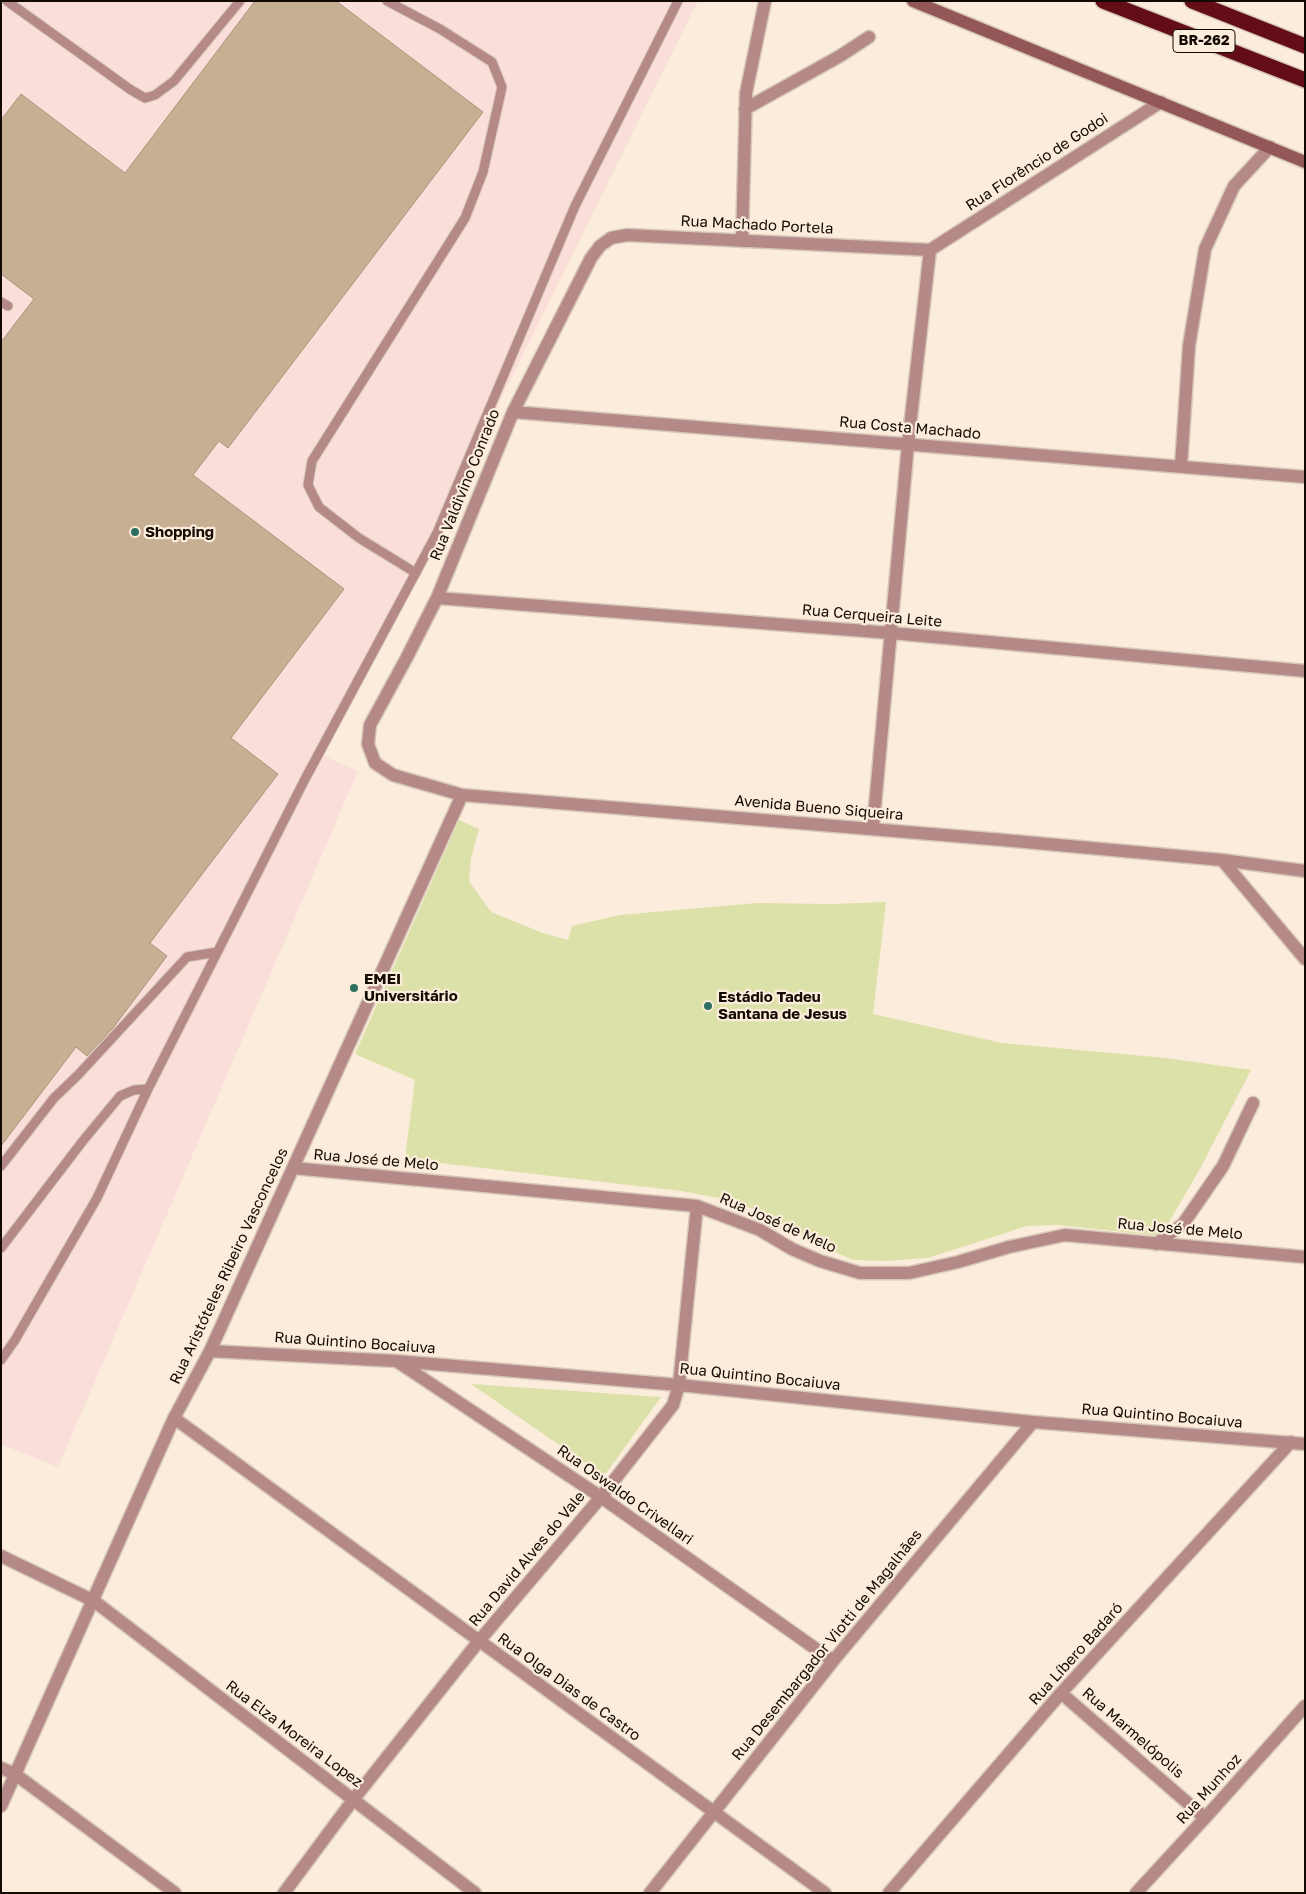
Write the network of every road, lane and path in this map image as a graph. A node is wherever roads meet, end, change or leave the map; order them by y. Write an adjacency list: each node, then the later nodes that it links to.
1 (7, 1): 2 (lane)
2 (240, 1)
3 (387, 1): 23 (lane)
4 (678, 1): 23 (lane)
5 (764, 1): 13 (street)
6 (913, 1): 12 (main road)
7 (1103, 1): 11 (highway, BR-262)
8 (1192, 1): 10 (highway, BR-262)
9 (869, 37): 13 (street)
10 (1305, 46)
11 (1305, 80)
12 (1161, 102): 14 (main road); 17 (street, Rua Florêncio de Godoi)
13 (745, 110): 16 (street)
14 (1270, 147): 15 (main road); 21 (street)
15 (1305, 162)
16 (742, 241): 17 (street, Rua Machado Portela); 18 (street, Rua Machado Portela)
17 (930, 250): 20 (street)
18 (591, 258): 19 (street, Rua Valdivino Conrado)
19 (513, 412): 20 (street, Rua Costa Machado); 24 (street, Rua Valdivino Conrado)
20 (908, 444): 21 (street, Rua Costa Machado); 25 (street)
21 (1180, 466): 22 (street, Rua Costa Machado)
22 (1305, 477)
23 (416, 573): 32 (lane)
24 (437, 598): 25 (street, Rua Cerqueira Leite); 27 (street, Rua Valdivino Conrado)
25 (891, 633): 26 (street, Rua Cerqueira Leite); 29 (street)
26 (1305, 671)
27 (370, 725): 28 (street, Avenida Bueno Siqueira)
28 (462, 795): 29 (street, Avenida Bueno Siqueira); 37 (street, Rua Aristóteles Ribeiro Vasconcelos)
29 (873, 828): 30 (street, Avenida Bueno Siqueira)
30 (1222, 860): 31 (street, Avenida Bueno Siqueira); 33 (street)
31 (1305, 871)
32 (217, 952): 34 (lane); 36 (lane)
33 (1305, 959)
34 (148, 1089): 40 (lane); 43 (lane)
35 (1253, 1103): 39 (street)
36 (1, 1166)
37 (293, 1168): 38 (street, Rua José de Melo); 42 (street, Rua Aristóteles Ribeiro Vasconcelos)
38 (697, 1206): 39 (street, Rua José de Melo); 45 (street, Rua David Alves do Vale)
39 (1156, 1244): 41 (street, Rua José de Melo)
40 (1, 1248)
41 (1305, 1257)
42 (210, 1351): 44 (street, Rua Quintino Bocaiuva); 46 (street, Rua Aristóteles Ribeiro Vasconcelos)
43 (1, 1360)
44 (396, 1361): 45 (street, Rua Quintino Bocaiuva); 50 (street, Rua Oswaldo Crivellari)
45 (679, 1385): 47 (street, Rua Quintino Bocaiuva); 50 (street, Rua David Alves do Vale)
46 (174, 1418): 52 (street, Rua Aristóteles Ribeiro Vasconcelos); 53 (street, Rua Olga Dias de Castro)
47 (1033, 1422): 48 (street, Rua Quintino Bocaiuva); 54 (street, Rua Desembargador Viotti de Magalhães)
48 (1291, 1442): 49 (street, Rua Quintino Bocaiuva); 55 (street, Rua Líbero Badaró)
49 (1305, 1444)
50 (601, 1496): 53 (street, Rua David Alves do Vale); 54 (street, Rua Oswaldo Crivellari)
51 (1, 1556): 52 (street, Rua Elza Moreira Lopez)
52 (94, 1601): 58 (street, Rua Aristóteles Ribeiro Vasconcelos); 59 (street, Rua Elza Moreira Lopez)
53 (479, 1641): 59 (street, Rua David Alves do Vale); 61 (street, Rua Olga Dias de Castro)
54 (832, 1661): 61 (street, Rua Desembargador Viotti de Magalhães)
55 (1062, 1693): 62 (street, Rua Marmelópolis); 68 (street, Rua Líbero Badaró)
56 (1305, 1706): 62 (street, Rua Munhoz)
57 (1, 1768): 58 (street)
58 (15, 1774): 60 (street, Rua Aristóteles Ribeiro Vasconcelos); 63 (street)
59 (353, 1800): 64 (street, Rua David Alves do Vale); 65 (street, Rua Elza Moreira Lopez)
60 (1, 1806)
61 (713, 1812): 66 (street, Rua Desembargador Viotti de Magalhães); 67 (street, Rua Olga Dias de Castro)
62 (1205, 1818): 69 (street, Rua Munhoz)
63 (175, 1893)
64 (284, 1893)
65 (475, 1893)
66 (650, 1893)
67 (825, 1893)
68 (889, 1893)
69 (1136, 1893)

